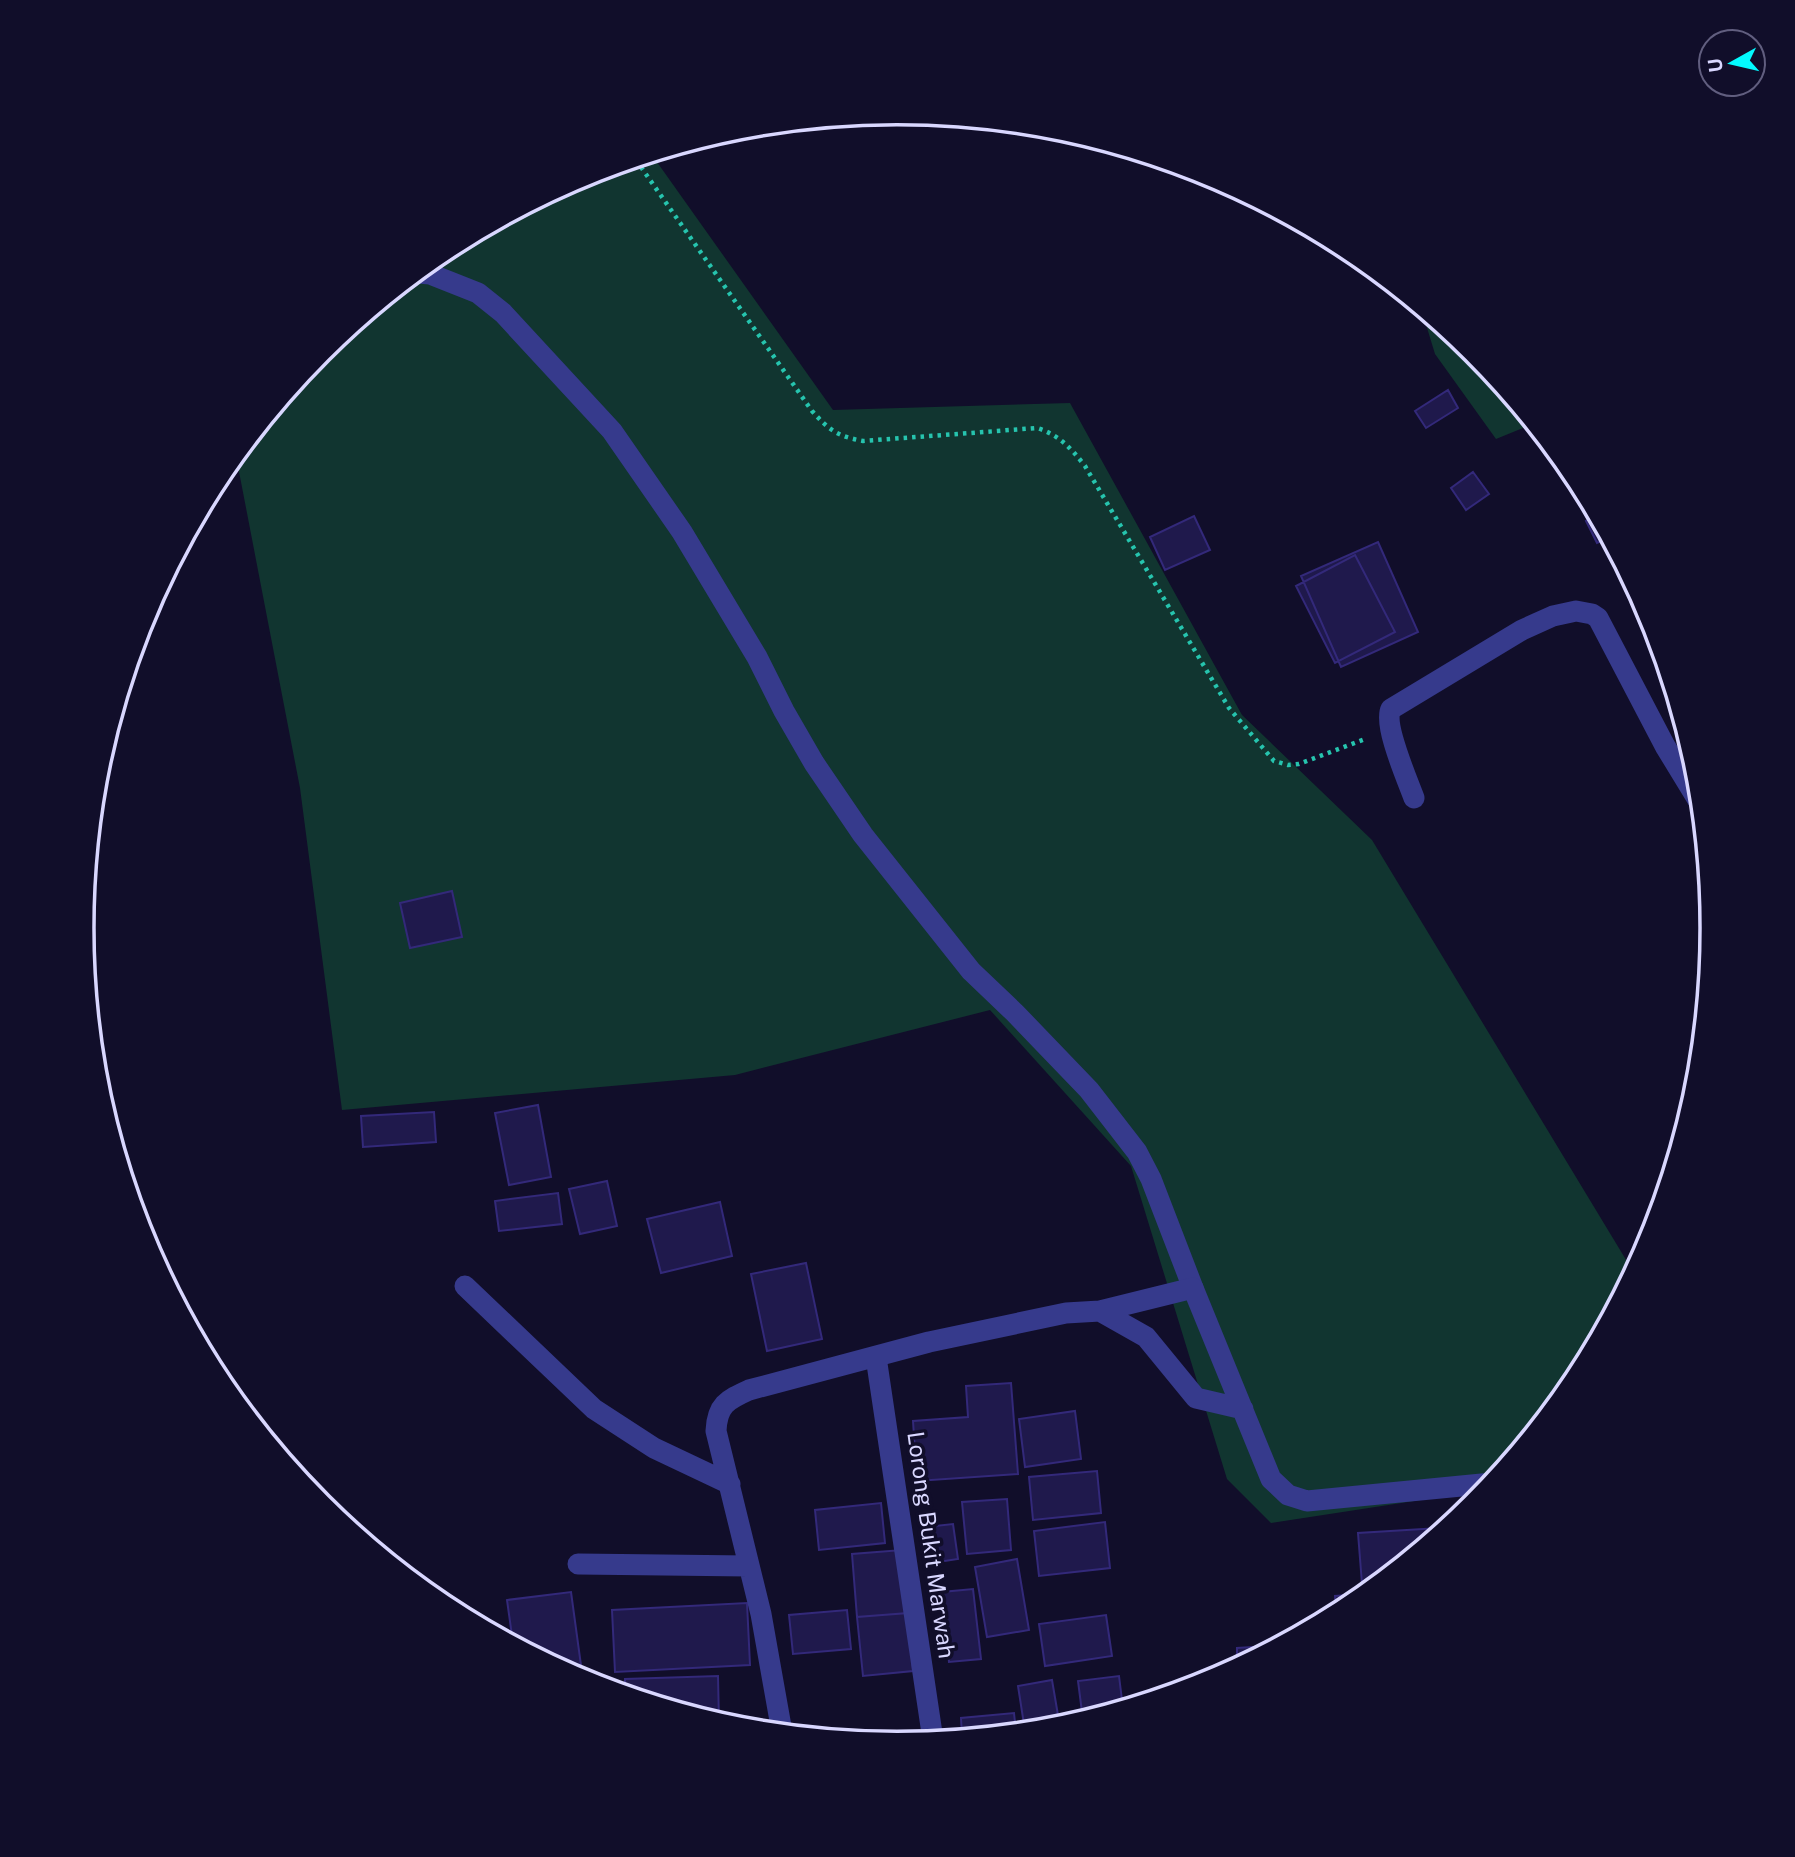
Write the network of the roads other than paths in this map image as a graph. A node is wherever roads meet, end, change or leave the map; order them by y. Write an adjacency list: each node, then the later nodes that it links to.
1 (432, 275): 5 (street)
2 (1687, 781): 3 (street)
3 (1413, 797)
4 (465, 1286): 9 (street)
5 (1193, 1288): 6 (street); 8 (street)
6 (1100, 1311): 7 (street); 8 (street)
7 (876, 1357): 9 (street); 14 (street, Lorong Bukit Marwah)
8 (1243, 1409): 10 (street)
9 (730, 1484): 12 (street)
10 (1476, 1485)
11 (578, 1564): 12 (street)
12 (748, 1566): 13 (street)
13 (780, 1723)
14 (932, 1731)

